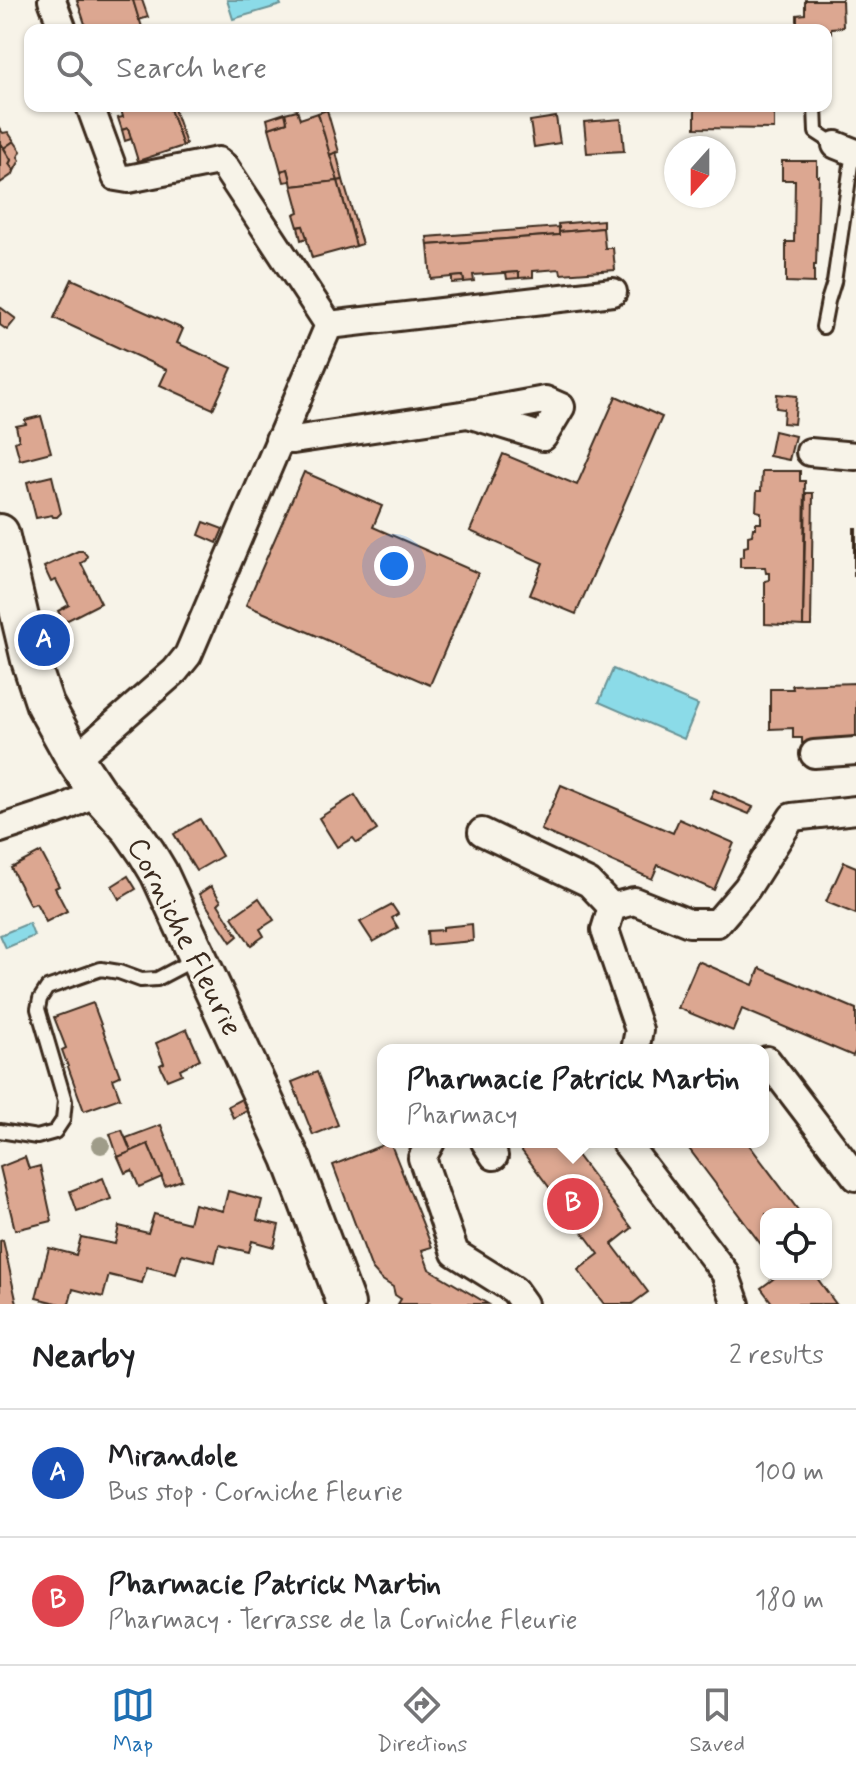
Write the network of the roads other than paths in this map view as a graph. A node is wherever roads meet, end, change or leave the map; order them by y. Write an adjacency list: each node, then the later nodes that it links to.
1 (52, 0): 2 (street)
2 (61, 24)
3 (92, 112): 7 (street)
4 (815, 112): 5 (lane)
5 (849, 150): 8 (lane)
6 (613, 292): 7 (street)
7 (329, 325): 10 (street)
8 (823, 327)
9 (468, 414): 10 (street)
10 (279, 440): 16 (street)
11 (810, 452): 12 (street)
12 (856, 456)
13 (0, 533): 16 (main road, Corniche Fleurie)
14 (856, 751): 15 (street)
15 (814, 754)
16 (75, 759): 17 (main road, Corniche Fleurie)
17 (97, 792): 19 (street); 22 (main road, Corniche Fleurie)
18 (856, 810): 21 (street)
19 (0, 829)
20 (482, 832): 21 (street)
21 (612, 907): 23 (street)
22 (198, 958): 25 (lane); 29 (main road, Corniche Fleurie)
23 (636, 1044)
24 (769, 1063): 28 (street)
25 (0, 1131)
26 (428, 1148): 30 (street)
27 (630, 1148): 31 (street)
28 (856, 1177)
29 (346, 1304)
30 (524, 1304)
31 (736, 1304)

